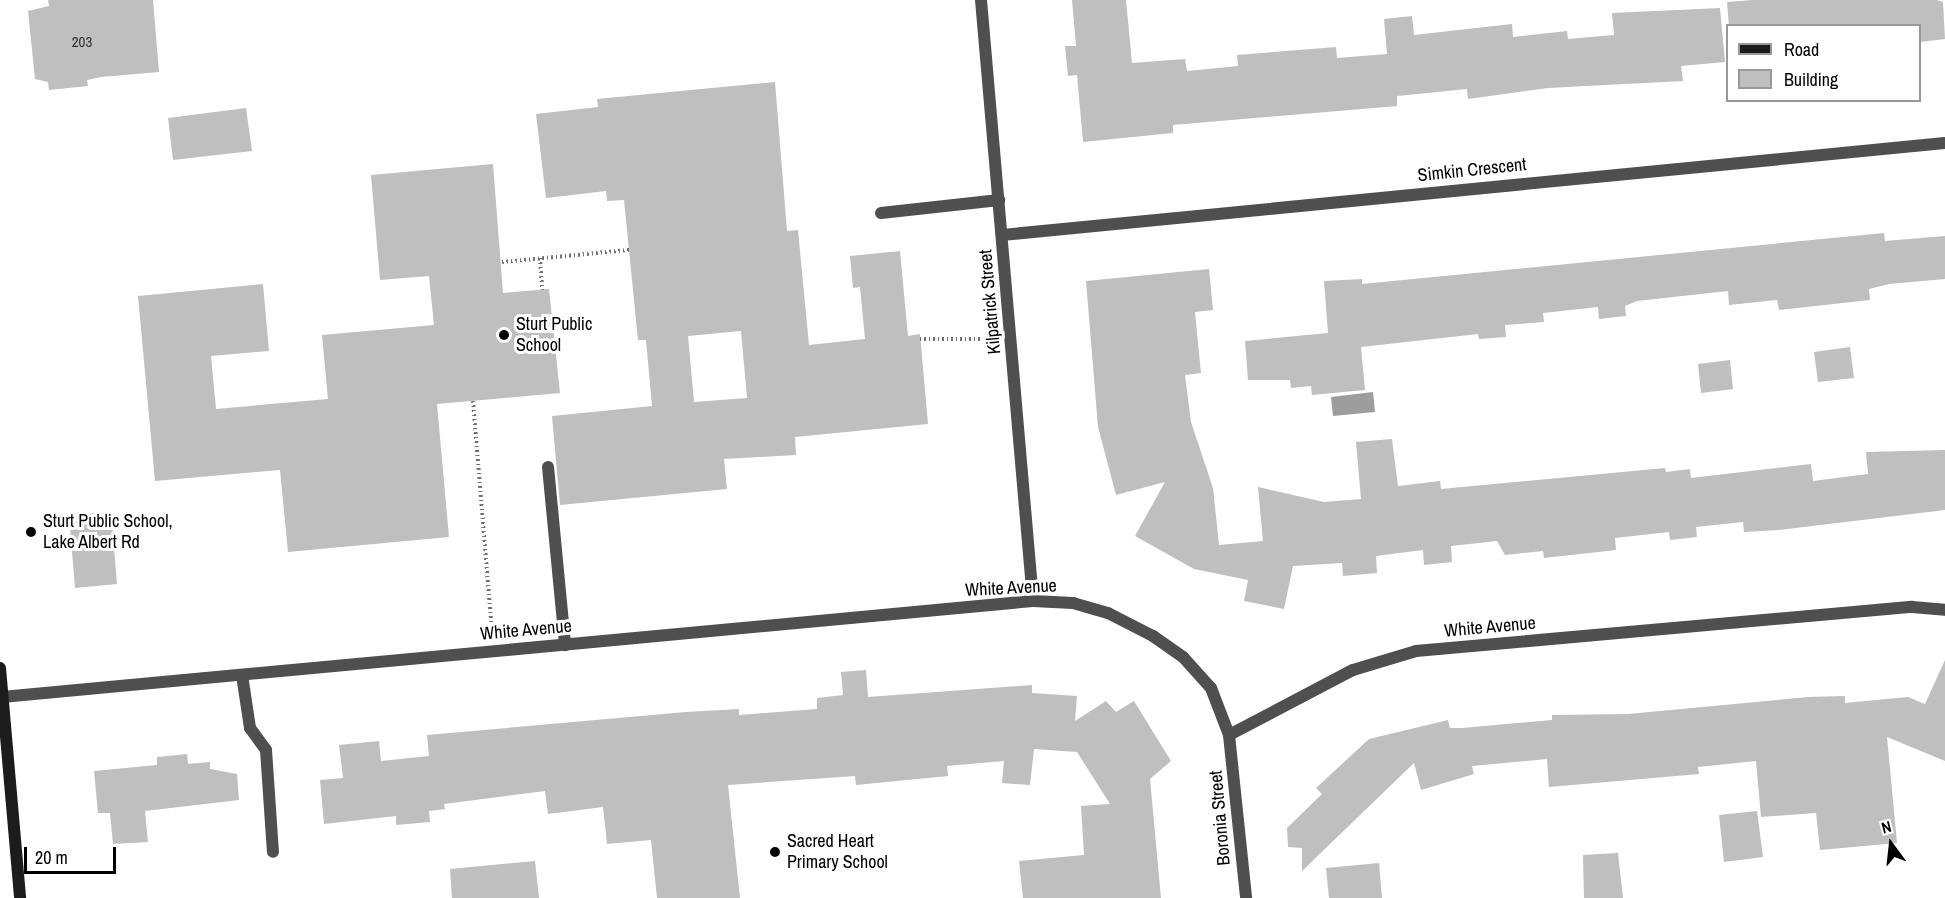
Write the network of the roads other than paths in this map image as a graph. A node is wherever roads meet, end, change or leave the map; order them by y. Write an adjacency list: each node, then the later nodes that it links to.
1 (981, 0): 3 (street, Kilpatrick Street)
2 (1945, 143): 5 (street, Simkin Crescent)
3 (999, 200): 4 (street); 5 (street, Kilpatrick Street)
4 (881, 213)
5 (1002, 236): 7 (street, Kilpatrick Street)
6 (548, 467): 9 (street)
7 (1033, 601): 9 (street, White Avenue); 13 (street, White Avenue)
8 (1945, 610): 13 (street, White Avenue)
9 (565, 645): 11 (street, White Avenue)
10 (0, 668): 12 (main road)
11 (242, 675): 12 (street, White Avenue); 14 (street)
12 (3, 697): 15 (main road)
13 (1229, 735): 16 (street, Boronia Street)
14 (273, 852)
15 (20, 898)
16 (1246, 898)

